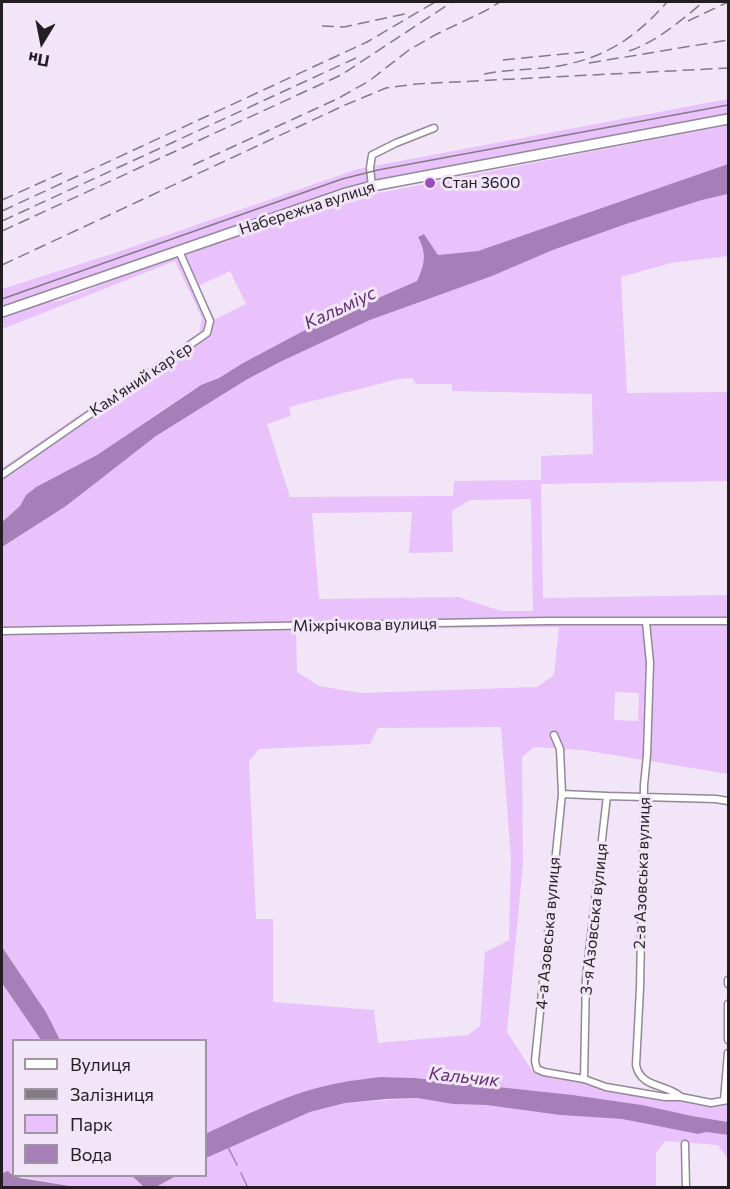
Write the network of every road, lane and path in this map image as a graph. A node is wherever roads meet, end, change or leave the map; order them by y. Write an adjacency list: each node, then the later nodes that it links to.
1 (729, 119): 3 (highway, Набережна вулиця)
2 (434, 128): 3 (street)
3 (372, 186): 4 (highway, Набережна вулиця)
4 (179, 251): 5 (highway, Набережна вулиця); 6 (street, Кам'яний кар'єр)
5 (2, 312)
6 (2, 475)
7 (729, 621): 8 (street, Міжрічкова вулиця)
8 (646, 622): 9 (street, Міжрічкова вулиця); 13 (street, 2-а Азовська вулиця)
9 (2, 631)
10 (554, 735): 11 (street, 4-а Азовська вулиця)
11 (562, 794): 12 (street); 18 (street, 4-а Азовська вулиця)
12 (607, 796): 13 (street); 18 (street, 3-я Азовська вулиця)
13 (644, 797): 14 (street); 19 (street, 2-а Азовська вулиця)
14 (729, 801)
15 (729, 1004): 16 (street)
16 (729, 1040)
17 (729, 1053): 20 (street)
18 (584, 1079): 19 (street)
19 (681, 1097): 20 (street)
20 (726, 1100)
21 (685, 1144): 22 (street)
22 (686, 1188)

